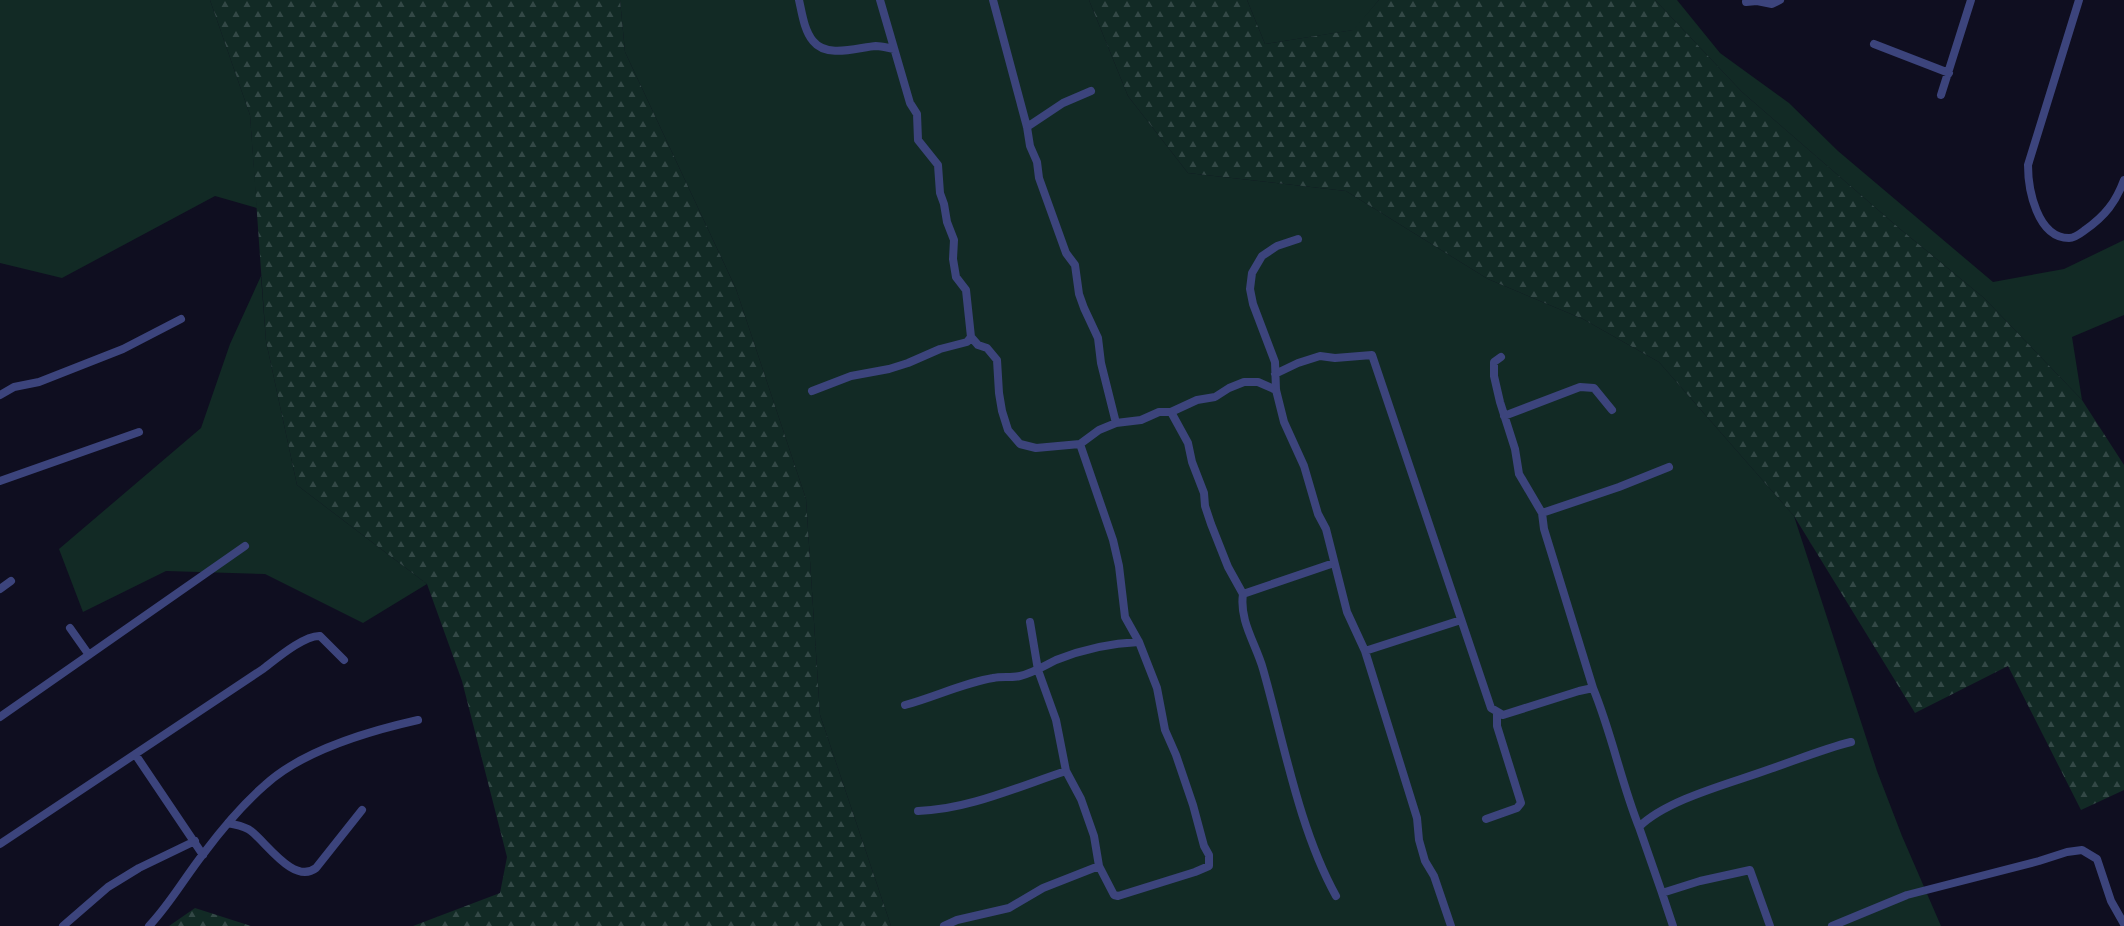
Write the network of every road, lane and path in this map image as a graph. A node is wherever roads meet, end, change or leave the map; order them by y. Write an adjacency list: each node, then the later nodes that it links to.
1 (799, 0): 9 (street)
2 (880, 0): 9 (street)
3 (993, 0): 13 (street)
4 (1780, 0): 7 (street)
5 (1971, 0): 10 (street)
6 (2078, 0): 14 (street)
7 (1746, 2)
8 (1874, 44): 10 (street)
9 (894, 49): 17 (street)
10 (1949, 73): 12 (street)
11 (1091, 92): 13 (street)
12 (1941, 96)
13 (1027, 127): 26 (street)
14 (2124, 180)
15 (1298, 239): 19 (street)
16 (180, 318): 22 (street)
17 (971, 338): 21 (street); 28 (street)
18 (1501, 357): 25 (street)
19 (1275, 374): 20 (street); 37 (street)
20 (1276, 390): 24 (street); 33 (street)
21 (812, 391)
22 (0, 395)
23 (1612, 410): 25 (street)
24 (1171, 412): 26 (street); 36 (street)
25 (1504, 416): 31 (street)
26 (1116, 423): 28 (street)
27 (138, 432): 30 (street)
28 (1080, 444): 40 (street)
29 (1669, 466): 31 (street)
30 (0, 482)
31 (1542, 513): 45 (street)
32 (245, 546): 42 (street)
33 (1334, 563): 36 (street); 41 (street)
34 (11, 581): 35 (street)
35 (0, 589)
36 (1243, 594): 63 (street)
37 (1461, 620): 41 (street); 47 (street)
38 (1030, 622): 44 (street)
39 (70, 628): 42 (street)
40 (1139, 642): 44 (street); 61 (street)
41 (1365, 652): 68 (street)
42 (88, 655): 48 (street)
43 (344, 660): 51 (street)
44 (1038, 670): 46 (street); 52 (street)
45 (1593, 688): 47 (street); 57 (street)
46 (905, 705)
47 (1497, 712): 55 (street)
48 (0, 717)
49 (418, 720): 56 (street)
50 (1851, 742): 57 (street)
51 (135, 754): 58 (street); 59 (street)
52 (1066, 771): 54 (street); 61 (street)
53 (362, 810): 56 (street)
54 (918, 811)
55 (1486, 819)
56 (228, 822): 60 (street)
57 (1639, 827): 62 (street)
58 (195, 841): 60 (street); 65 (street)
59 (0, 844)
60 (203, 855): 66 (street)
61 (1099, 866): 67 (street)
62 (1662, 893): 69 (street); 70 (street)
63 (1336, 896)
64 (2124, 924): 71 (street)
65 (63, 926)
66 (149, 926)
67 (944, 926)
68 (1451, 926)
69 (1673, 926)
70 (1770, 926)
71 (1832, 926)

